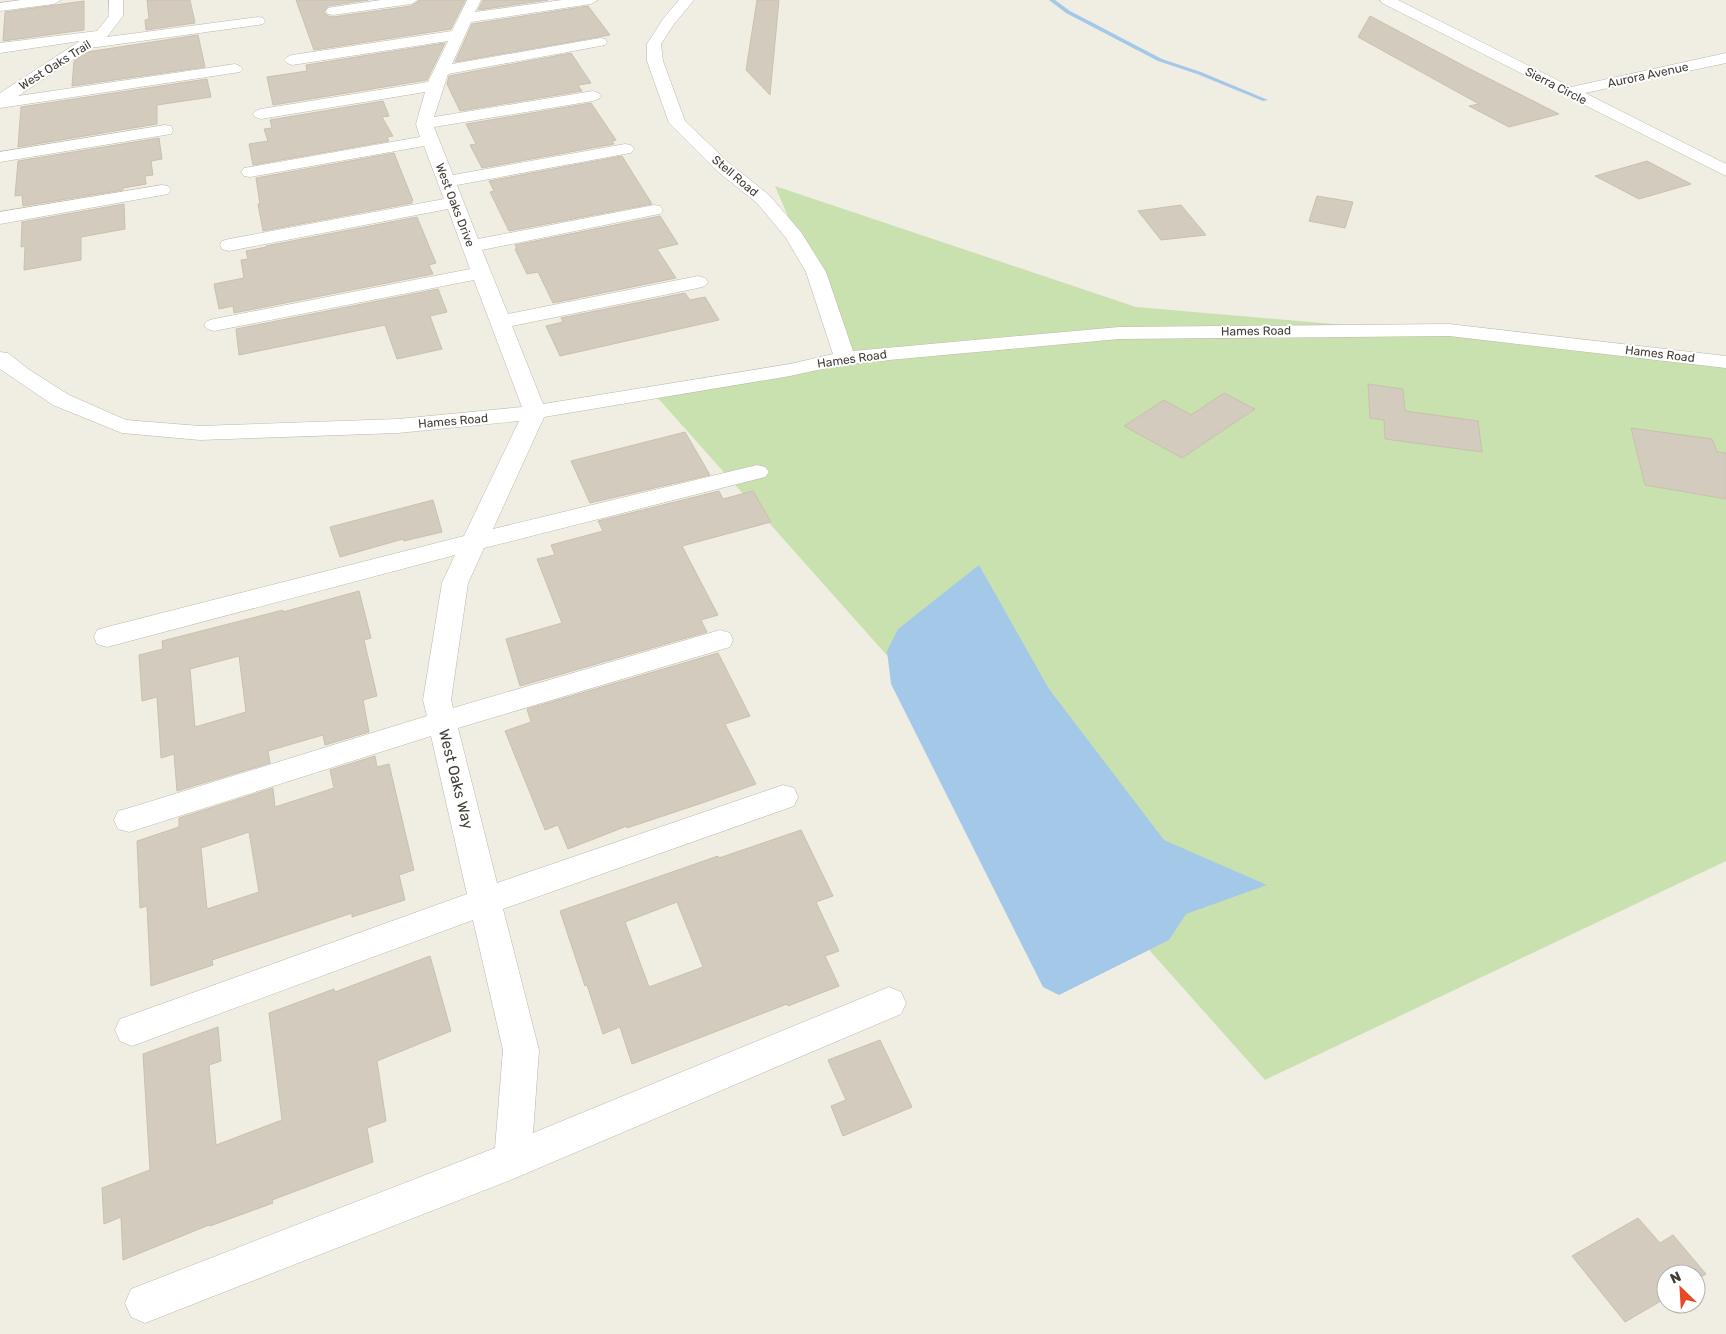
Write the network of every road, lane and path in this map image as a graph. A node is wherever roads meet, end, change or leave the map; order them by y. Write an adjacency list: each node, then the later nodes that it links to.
1 (54, 0): 8 (street)
2 (118, 0): 12 (street, West Oaks Trail)
3 (411, 0): 9 (street)
4 (474, 0): 10 (street)
5 (591, 0): 10 (street)
6 (687, 0): 43 (street, Stell Road)
7 (1387, 0): 21 (street, Sierra Circle)
8 (0, 7)
9 (333, 11)
10 (466, 18): 13 (street)
11 (258, 21): 15 (street)
12 (102, 34): 15 (street, West Oaks Trail); 16 (street)
13 (458, 35): 18 (street); 20 (street)
14 (600, 42): 20 (street)
15 (89, 44): 23 (street, West Oaks Trail)
16 (0, 48)
17 (1726, 58): 21 (street, Aurora Avenue)
18 (292, 60)
19 (235, 69): 23 (street)
20 (439, 78): 24 (street); 26 (street)
21 (1569, 92): 29 (street, Sierra Circle)
22 (593, 96): 26 (street)
23 (3, 97)
24 (261, 114)
25 (165, 130): 28 (street)
26 (427, 132): 30 (street); 31 (street, West Oaks Drive)
27 (625, 149): 31 (street)
28 (0, 157)
29 (1726, 171)
30 (250, 172)
31 (446, 182): 33 (street, West Oaks Drive)
32 (162, 190): 35 (street)
33 (454, 202): 36 (street); 37 (street, West Oaks Drive)
34 (654, 210): 37 (street)
35 (0, 218)
36 (229, 245)
37 (471, 246): 38 (street, West Oaks Drive)
38 (481, 273): 40 (street, West Oaks Drive); 41 (street)
39 (698, 282): 40 (street)
40 (500, 322): 45 (street, West Oaks Drive)
41 (214, 325)
42 (0, 358): 45 (street, Hames Road)
43 (845, 358): 44 (street, Hames Road); 45 (street, Hames Road)
44 (1726, 362)
45 (535, 412): 47 (street, West Oaks Way)
46 (757, 472): 47 (street)
47 (474, 542): 48 (street); 50 (street, West Oaks Way)
48 (108, 637)
49 (720, 640): 50 (street)
50 (442, 722): 52 (street); 53 (street, West Oaks Way)
51 (783, 798): 53 (street)
52 (129, 820)
53 (486, 901): 55 (street); 56 (street, West Oaks Way)
54 (889, 1004): 56 (street)
55 (132, 1030)
56 (513, 1160): 57 (street)
57 (145, 1303)

